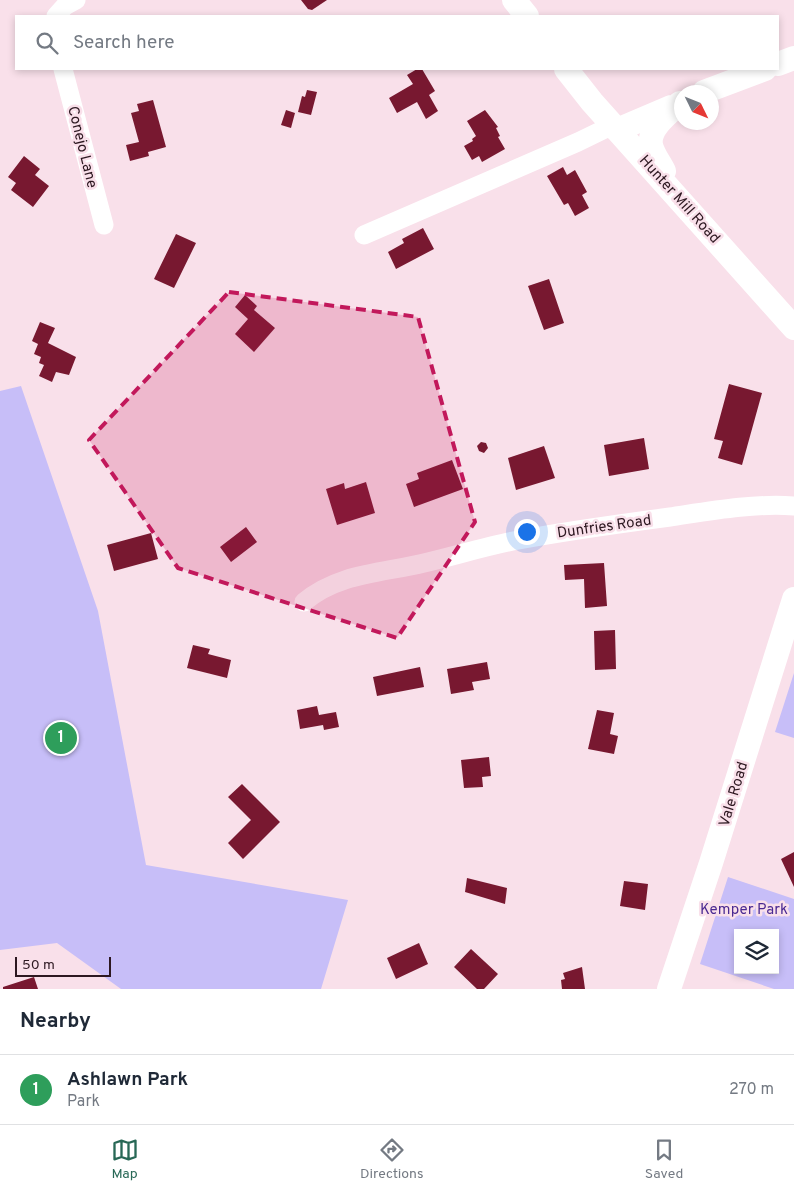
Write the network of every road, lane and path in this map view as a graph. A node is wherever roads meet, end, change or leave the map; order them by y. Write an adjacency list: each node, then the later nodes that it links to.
1 (76, 0): 3 (street)
2 (514, 0): 4 (main road)
3 (57, 15)
4 (526, 15)
5 (794, 58): 6 (main road)
6 (779, 64)
7 (63, 70): 15 (street, Conejo Lane)
8 (567, 70): 13 (main road, Hunter Mill Road)
9 (762, 70): 10 (main road)
10 (719, 86)
11 (674, 105): 13 (main road)
12 (674, 109): 14 (main road)
13 (615, 128): 14 (main road, Hunter Mill Road); 16 (street)
14 (678, 197): 17 (main road, Hunter Mill Road)
15 (104, 225)
16 (364, 235)
17 (794, 328)
18 (794, 506): 20 (street, Dunfries Road)
19 (794, 599): 21 (main road, Vale Road)
20 (304, 602)
21 (669, 989)

